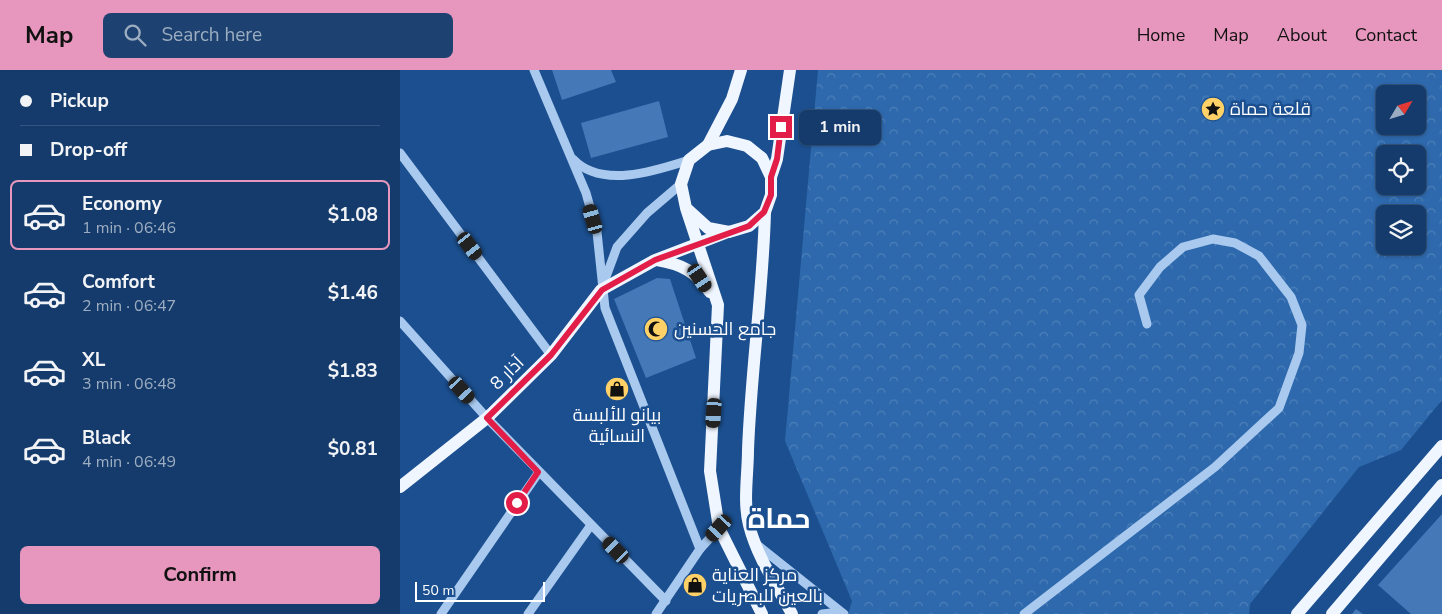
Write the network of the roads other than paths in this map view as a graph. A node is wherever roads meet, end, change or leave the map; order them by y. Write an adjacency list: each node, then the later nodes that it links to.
1 (534, 70): 5 (street)
2 (741, 70): 4 (main road)
3 (790, 70): 8 (main road)
4 (708, 145): 7 (main road); 8 (main road)
5 (567, 151): 7 (street); 15 (street)
6 (400, 153): 19 (street)
7 (689, 160): 9 (main road)
8 (771, 177): 11 (main road)
9 (681, 184): 10 (main road); 15 (street)
10 (686, 208): 12 (main road); 13 (main road)
11 (764, 212): 12 (main road); 27 (main road)
12 (729, 232): 13 (main road)
13 (698, 244): 14 (main road); 16 (main road)
14 (655, 260): 15 (main road); 16 (main road)
15 (602, 290): 19 (main road, 8 آذار); 28 (street)
16 (718, 305): 26 (main road)
17 (400, 320): 20 (street)
18 (1147, 324): 37 (street)
19 (551, 355): 20 (main road, 8 آذار)
20 (487, 418): 22 (street); 24 (main road, 8 آذار)
21 (1442, 446): 38 (main road)
22 (538, 472): 25 (street); 31 (street)
23 (1442, 485): 39 (main road)
24 (400, 487)
25 (591, 525): 29 (street); 32 (street)
26 (719, 528): 28 (street); 34 (main road)
27 (754, 542): 30 (street); 35 (main road)
28 (700, 549): 29 (street)
29 (666, 601): 33 (street)
30 (842, 613): 36 (street)
31 (441, 614)
32 (528, 614)
33 (656, 614)
34 (762, 614)
35 (792, 614)
36 (822, 614)
37 (1024, 614)
38 (1296, 614)
39 (1332, 614)

